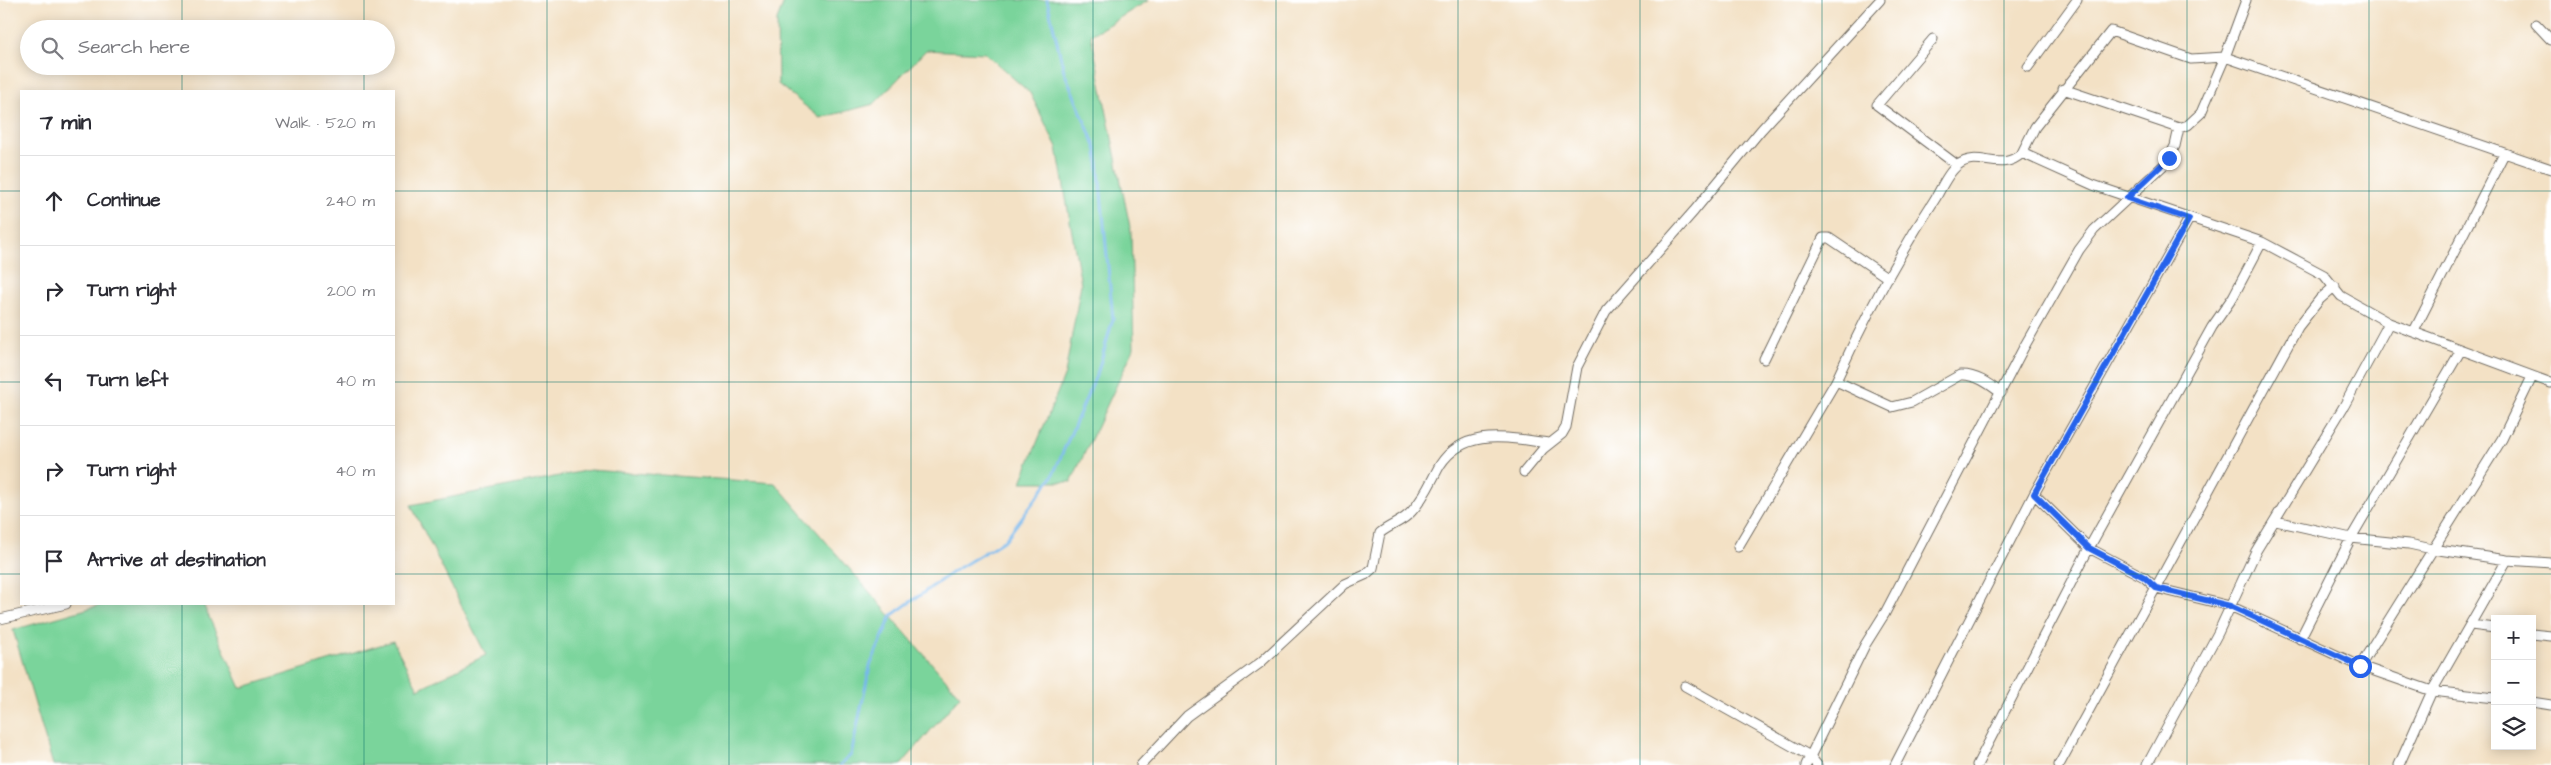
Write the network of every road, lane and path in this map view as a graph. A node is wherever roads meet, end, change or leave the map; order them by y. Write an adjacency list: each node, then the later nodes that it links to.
1 (1880, 0): 28 (street)
2 (2077, 0): 8 (street)
3 (2246, 0): 7 (street)
4 (2536, 24): 6 (street)
5 (1933, 39): 13 (street)
6 (2551, 40)
7 (2225, 58): 9 (street); 10 (street); 12 (street)
8 (2028, 67)
9 (2063, 89): 10 (street); 11 (street)
10 (2179, 128): 15 (street)
11 (2022, 152): 13 (street); 15 (street)
12 (2504, 154): 14 (street); 21 (street)
13 (1957, 165): 18 (street)
14 (2551, 169)
15 (2127, 198): 16 (street); 27 (street)
16 (2189, 219): 17 (street); 30 (street)
17 (2262, 242): 19 (street); 34 (street)
18 (1888, 278): 23 (street); 25 (street)
19 (2335, 286): 20 (street); 38 (street)
20 (2389, 323): 21 (street); 31 (street)
21 (2414, 331): 22 (street)
22 (2461, 350): 24 (street); 32 (street)
23 (1764, 359)
24 (2532, 377): 26 (street); 35 (street)
25 (1836, 381): 27 (street); 33 (street)
26 (2551, 383)
27 (2001, 393): 53 (street)
28 (1550, 443): 29 (street); 54 (street)
29 (1524, 472)
30 (2034, 494): 34 (street); 57 (street)
31 (2276, 521): 32 (street); 40 (street)
32 (2351, 538): 35 (street); 46 (street)
33 (1738, 547)
34 (2089, 548): 38 (street); 58 (street)
35 (2432, 550): 36 (street); 47 (street)
36 (2507, 560): 37 (street); 42 (street)
37 (2551, 563)
38 (2156, 588): 40 (street); 59 (street)
39 (62, 605): 41 (street)
40 (2230, 606): 46 (street); 60 (street)
41 (0, 619)
42 (2471, 625): 43 (street); 49 (street)
43 (2491, 628)
44 (2536, 634): 45 (street)
45 (2551, 636)
46 (2300, 639): 47 (street)
47 (2360, 666): 49 (street)
48 (1685, 686): 53 (street)
49 (2432, 691): 50 (street); 61 (street)
50 (2491, 698)
51 (2536, 703): 52 (street)
52 (2551, 705)
53 (1810, 756): 55 (street); 56 (street)
54 (1141, 765)
55 (1806, 765)
56 (1817, 765)
57 (1895, 765)
58 (1977, 765)
59 (2059, 765)
60 (2147, 765)
61 (2399, 765)

